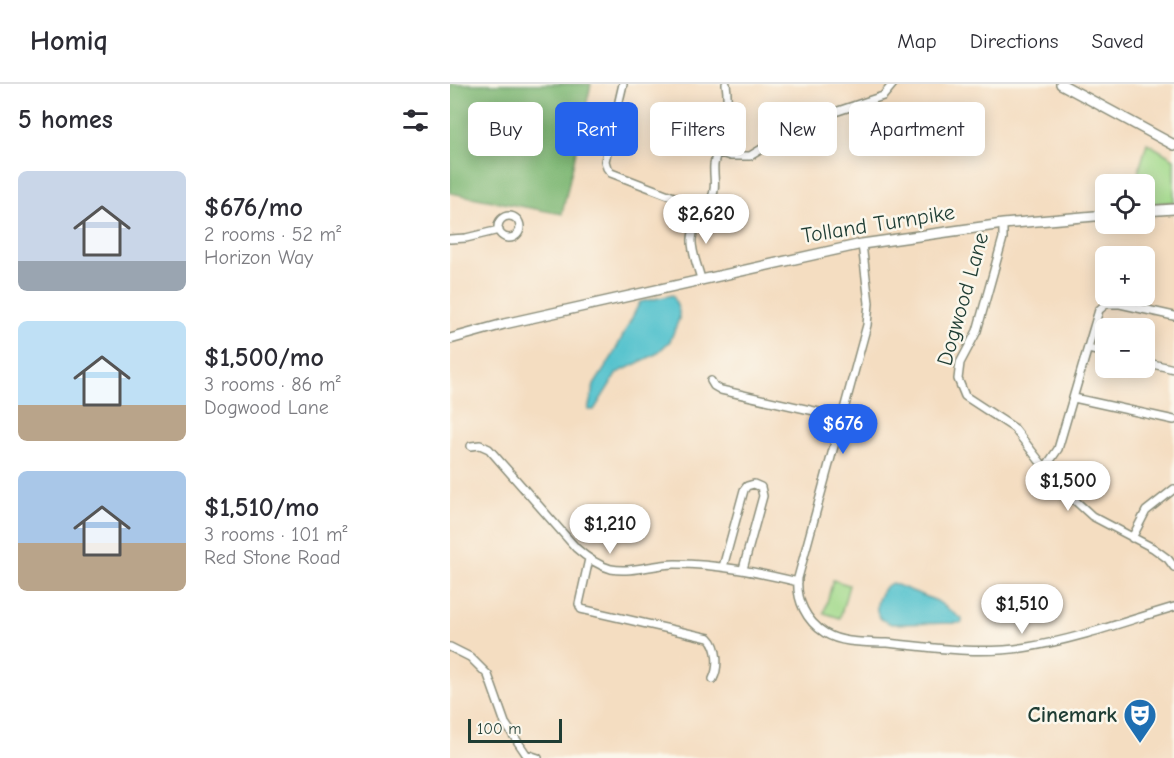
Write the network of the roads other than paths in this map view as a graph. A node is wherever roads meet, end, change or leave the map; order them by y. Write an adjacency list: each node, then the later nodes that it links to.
1 (622, 84): 9 (street)
2 (726, 84): 5 (street)
3 (893, 84): 8 (street)
4 (1061, 84): 6 (street)
5 (728, 102)
6 (1174, 145)
7 (717, 156): 9 (street)
8 (746, 156)
9 (705, 209): 17 (street)
10 (1174, 209): 11 (street)
11 (1155, 210)
12 (1095, 216): 13 (street, Tolland Turnpike)
13 (1003, 224): 16 (street, Tolland Turnpike); 29 (street, Dogwood Lane)
14 (499, 230): 15 (street)
15 (450, 239)
16 (862, 244): 17 (street, Tolland Turnpike); 26 (street)
17 (700, 279): 19 (street, Tolland Turnpike)
18 (1174, 316): 20 (street)
19 (450, 339)
20 (1088, 349): 21 (street); 25 (street)
21 (1095, 351)
22 (1155, 365): 23 (street)
23 (1174, 369)
24 (711, 381): 26 (street)
25 (1074, 398): 27 (street); 29 (street)
26 (841, 417): 36 (street)
27 (1174, 420)
28 (471, 446): 32 (street)
29 (1045, 468): 31 (street, Dogwood Lane)
30 (1174, 489): 31 (street)
31 (1132, 538): 34 (street, Dogwood Lane)
32 (589, 559): 33 (street); 39 (street)
33 (723, 567): 35 (street); 35 (street)
34 (1174, 567)
35 (743, 569): 36 (street)
36 (798, 582): 37 (street)
37 (1174, 607)
38 (450, 647): 40 (street)
39 (713, 679)
40 (538, 758)

